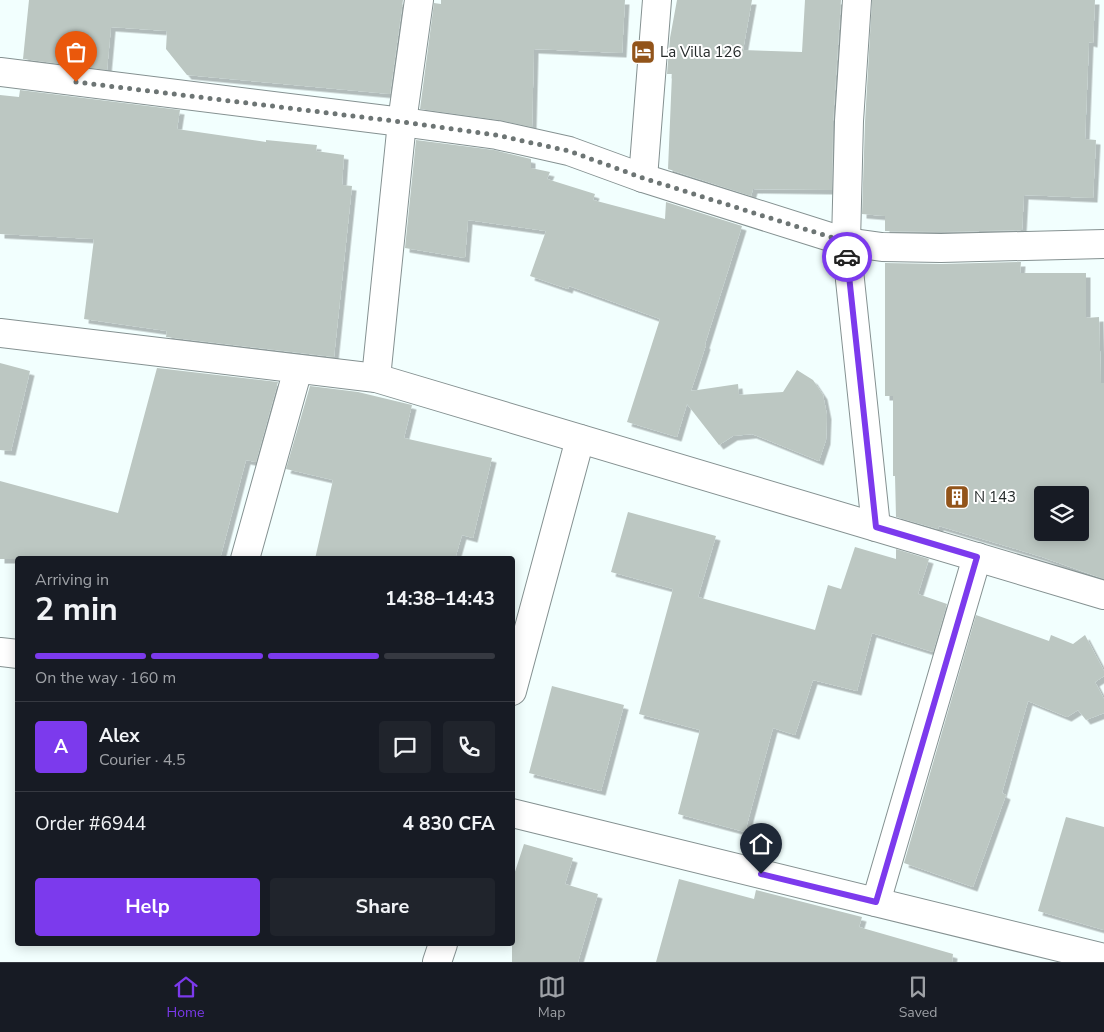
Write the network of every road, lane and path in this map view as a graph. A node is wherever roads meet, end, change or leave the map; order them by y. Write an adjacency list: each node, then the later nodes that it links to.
1 (419, 0): 5 (street)
2 (657, 0): 6 (street)
3 (857, 0): 7 (street)
4 (0, 72): 5 (street)
5 (402, 122): 6 (street); 11 (street)
6 (643, 178): 7 (street)
7 (846, 242): 8 (street); 13 (street)
8 (1104, 244)
9 (0, 333): 10 (street)
10 (298, 369): 11 (street); 14 (street)
11 (376, 378): 12 (street)
12 (580, 439): 13 (street); 19 (street)
13 (876, 527): 15 (street)
14 (247, 556)
15 (977, 557): 16 (street); 21 (street)
16 (1104, 595)
17 (0, 652): 18 (street)
18 (15, 654)
19 (515, 680)
20 (515, 814): 21 (street)
21 (876, 902): 23 (street)
22 (441, 946): 24 (street)
23 (1104, 958)
24 (437, 962)

